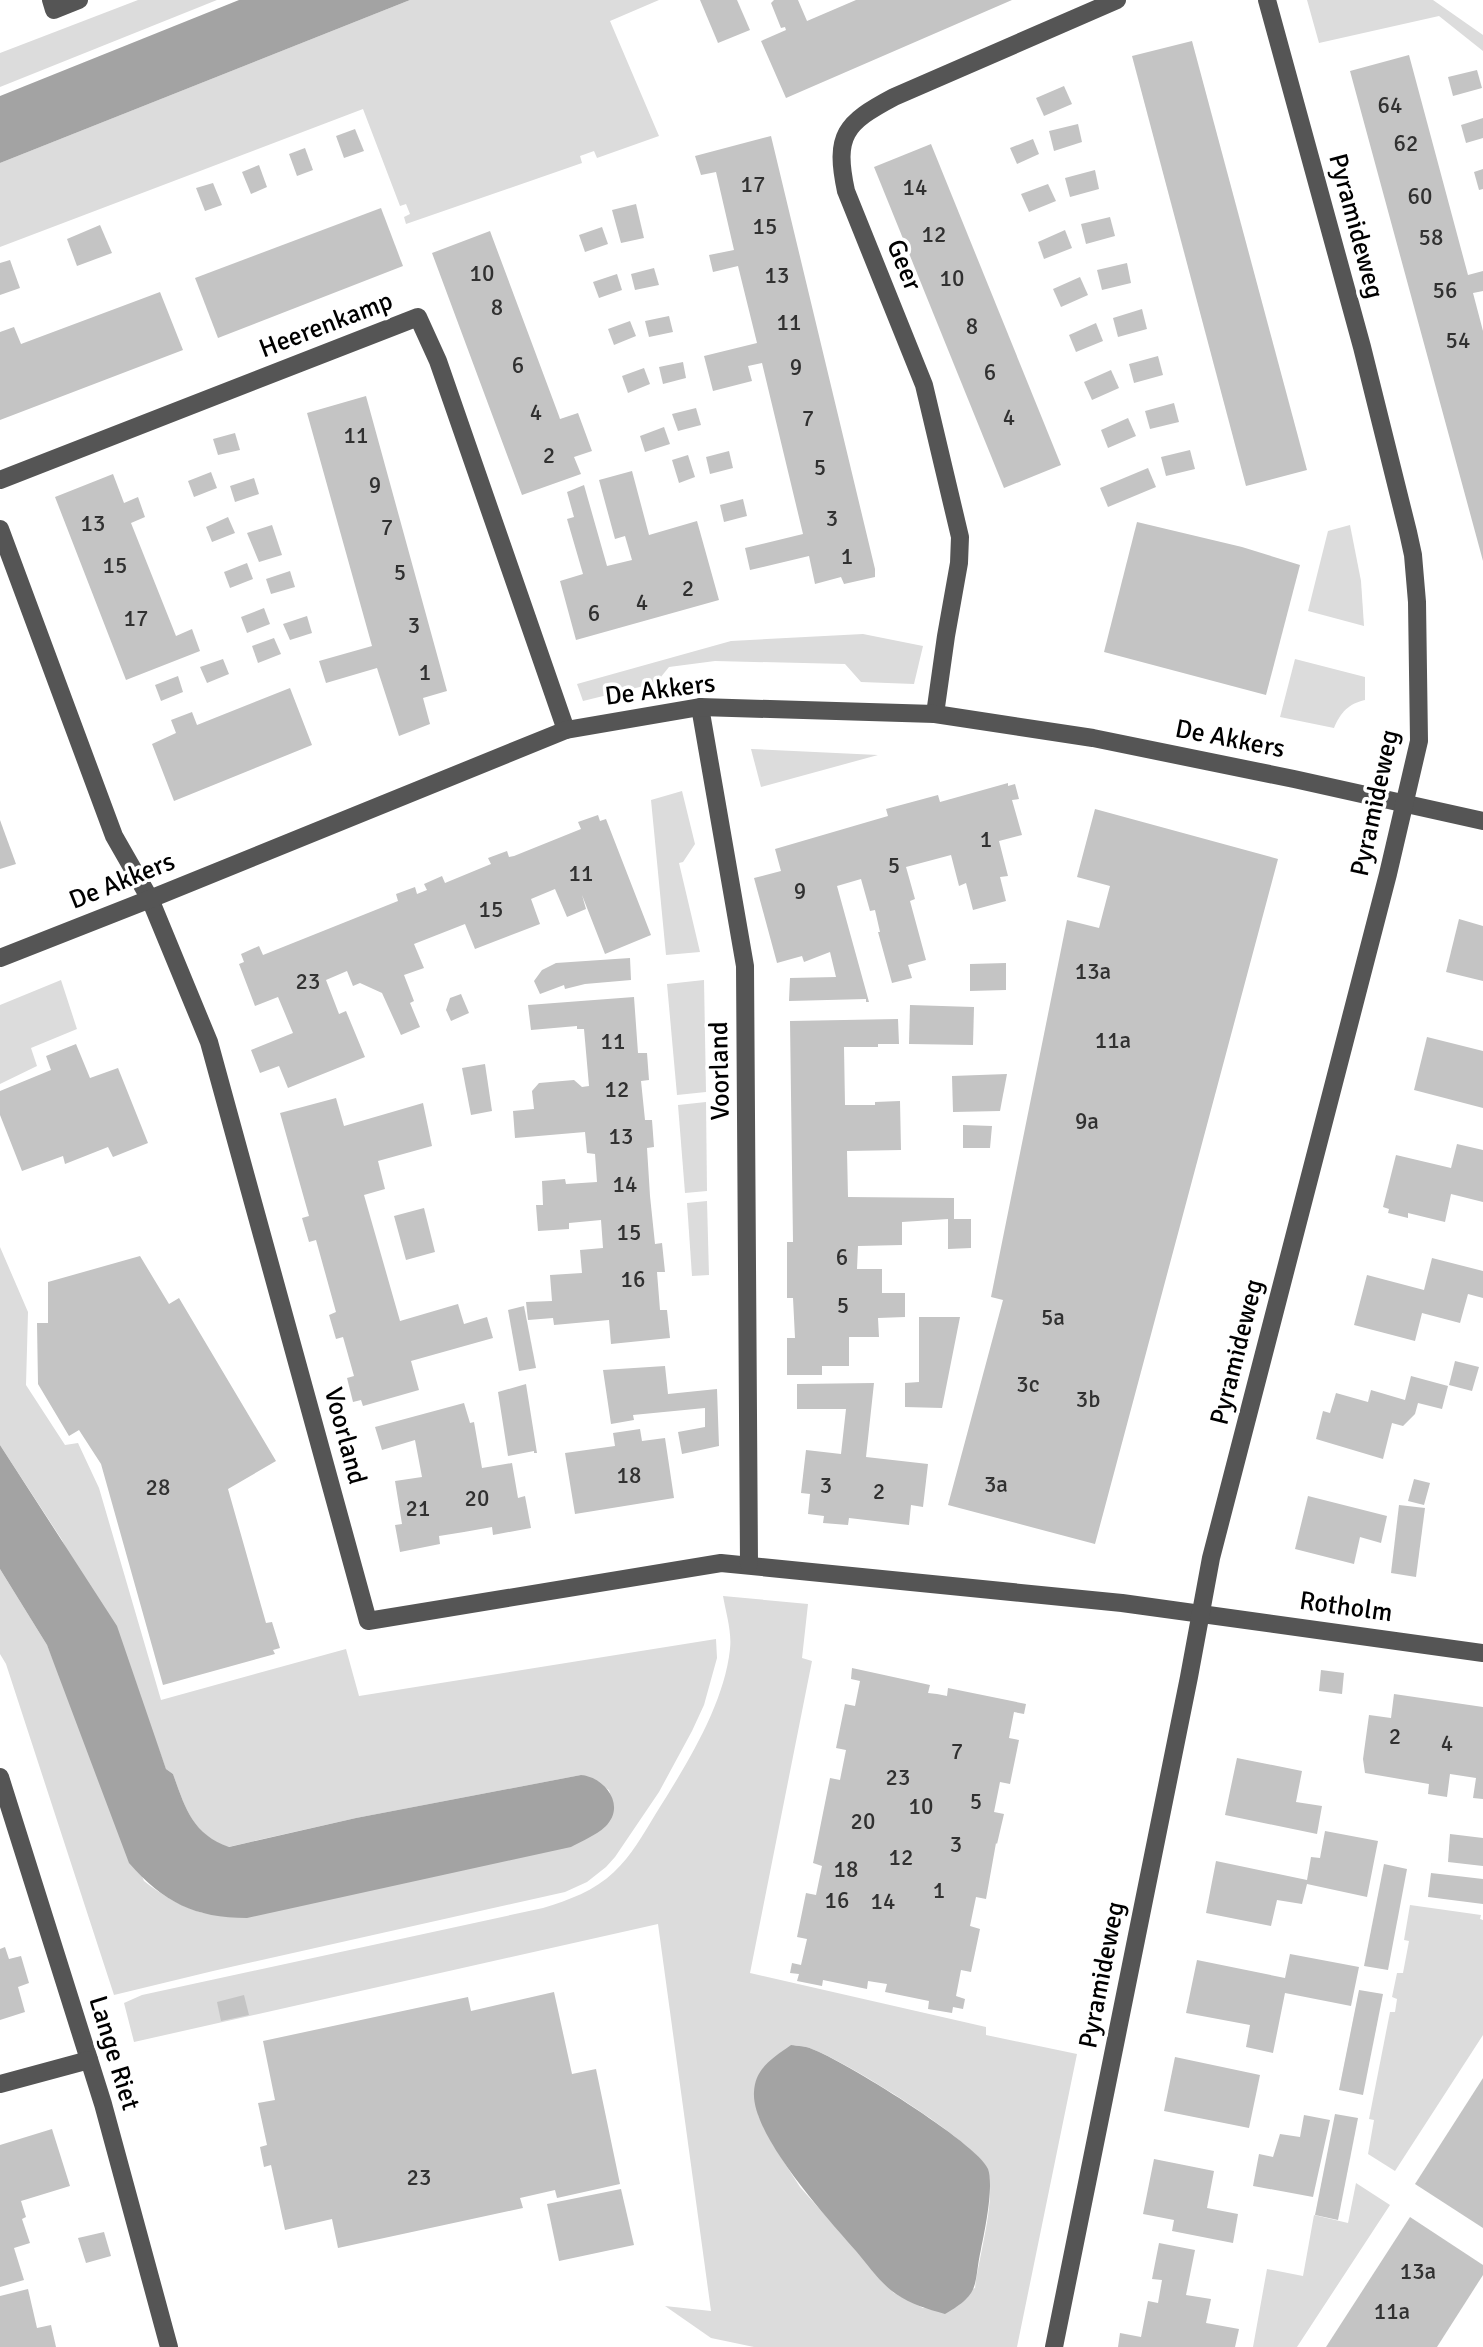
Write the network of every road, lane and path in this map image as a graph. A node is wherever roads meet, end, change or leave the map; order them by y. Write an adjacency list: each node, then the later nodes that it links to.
1 (51, 0): 2 (street)
2 (79, 0)
3 (1116, 0): 8 (street, Geer)
4 (1267, 0): 10 (street, Pyramideweg)
5 (0, 480): 9 (street, Heerenkamp)
6 (0, 530): 12 (street)
7 (700, 707): 8 (street, De Akkers); 9 (street, De Akkers); 14 (street, Voorland)
8 (935, 714): 10 (street, De Akkers)
9 (566, 730): 12 (street, De Akkers)
10 (1404, 804): 11 (street, De Akkers); 15 (street, Pyramideweg)
11 (1483, 821)
12 (150, 900): 13 (street, De Akkers); 14 (street, Voorland)
13 (0, 957)
14 (749, 1564): 15 (street, Voorland)
15 (1202, 1614): 16 (street, Rotholm); 21 (street, Pyramideweg)
16 (1483, 1653)
17 (0, 1777): 18 (street, Lange Riet)
18 (89, 2060): 19 (street); 20 (street, Lange Riet)
19 (0, 2084)
20 (169, 2347)
21 (1054, 2347)

